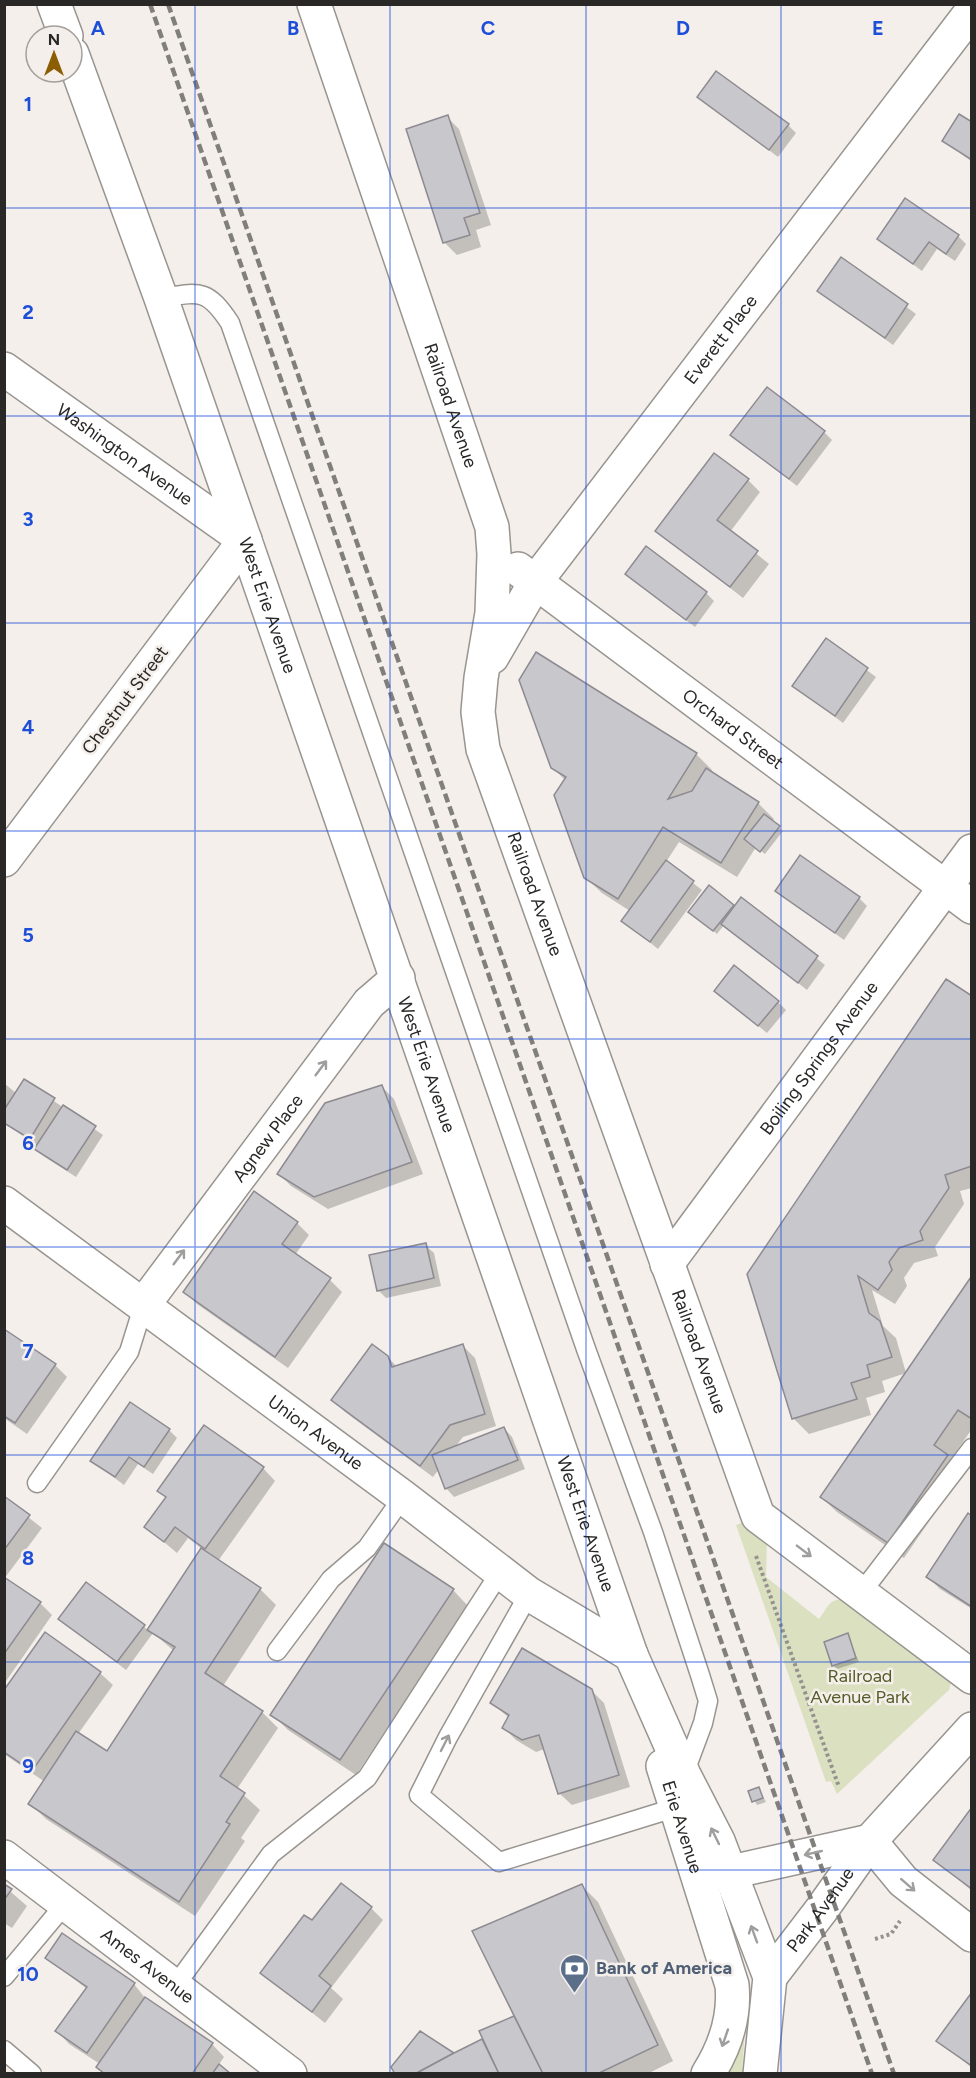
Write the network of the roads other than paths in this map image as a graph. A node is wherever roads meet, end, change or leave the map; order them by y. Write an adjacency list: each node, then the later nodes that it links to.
1 (54, 4): 4 (street)
2 (314, 4): 9 (street, Railroad Avenue)
3 (972, 11): 10 (street, Everett Place)
4 (62, 24)
5 (83, 84): 6 (street, West Erie Avenue)
6 (161, 298): 8 (street, West Erie Avenue); 30 (lane)
7 (4, 369): 8 (street, Washington Avenue)
8 (246, 540): 13 (street, Chestnut Street); 16 (street, West Erie Avenue)
9 (494, 554): 10 (street, Orchard Street); 11 (street, Railroad Avenue)
10 (536, 581): 11 (street, Everett Place); 14 (street, Orchard Street)
11 (481, 678): 18 (street, Railroad Avenue)
12 (972, 851): 14 (street, Boiling Springs Avenue)
13 (4, 860)
14 (944, 888): 15 (street, Orchard Street); 18 (street, Boiling Springs Avenue)
15 (972, 907)
16 (398, 978): 19 (street, Agnew Place, one-way to 16); 27 (street, West Erie Avenue)
17 (4, 1203): 19 (street, Union Avenue)
18 (667, 1264): 24 (street, Railroad Avenue, one-way to 24)
19 (144, 1304): 21 (lane); 22 (street, Union Avenue)
20 (972, 1448): 24 (lane)
21 (36, 1483)
22 (403, 1497): 23 (street, Union Avenue); 26 (lane)
23 (501, 1571): 25 (street, Union Avenue); 38 (lane)
24 (861, 1593): 28 (street)
25 (529, 1594): 27 (street, Union Avenue); 30 (lane, one-way to 25)
26 (277, 1651)
27 (631, 1655): 30 (street, Erie Avenue)
28 (972, 1677)
29 (972, 1729): 31 (street, Park Avenue)
30 (685, 1794): 33 (street, one-way to 30); 43 (street, Erie Avenue, one-way to 43)
31 (870, 1840): 33 (street, Park Avenue, one-way to 33); 35 (street, one-way to 35); 37 (street, Park Avenue)
32 (4, 1857): 34 (street, Ames Avenue)
33 (731, 1872): 37 (street, one-way to 33)
34 (66, 1903): 36 (lane); 38 (street, Ames Avenue)
35 (972, 1935)
36 (4, 1977)
37 (770, 1977): 39 (street)
38 (175, 1986): 42 (street, Ames Avenue)
39 (765, 2041): 44 (street); 45 (lane)
40 (4, 2050): 41 (lane)
41 (32, 2073)
42 (290, 2073)
43 (708, 2073)
44 (760, 2073)
45 (767, 2073)

